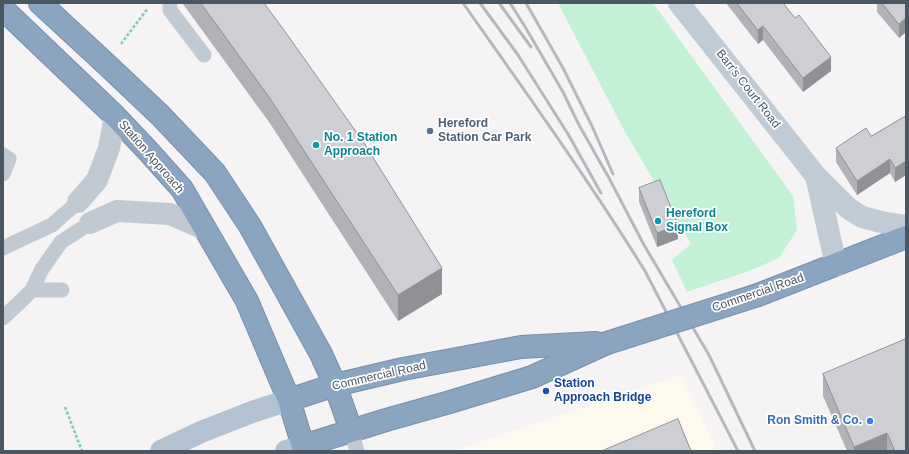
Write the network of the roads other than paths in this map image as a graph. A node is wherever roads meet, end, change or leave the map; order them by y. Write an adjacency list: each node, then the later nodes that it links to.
1 (40, 3): 21 (highway)
2 (170, 3): 5 (lane)
3 (679, 3): 9 (street, Barr's Court Road)
4 (3, 9): 6 (highway, Station Approach)
5 (204, 55)
6 (115, 116): 10 (street); 13 (highway, Station Approach)
7 (3, 155): 8 (lane)
8 (3, 174)
9 (816, 176): 12 (street, Barr's Court Road); 16 (street, Barr's Court Road)
10 (78, 202): 15 (lane)
11 (90, 223): 13 (street); 17 (lane)
12 (906, 226)
13 (204, 229): 22 (highway, Station Approach)
14 (906, 237): 16 (highway, Commercial Road)
15 (3, 248)
16 (836, 265): 20 (highway, Commercial Road, bridge)
17 (32, 290): 18 (lane); 19 (lane)
18 (62, 290)
19 (4, 317)
20 (607, 343): 21 (highway, Commercial Road); 23 (highway, Commercial Road)
21 (335, 385): 22 (highway, Commercial Road); 23 (highway)
22 (289, 400): 24 (highway, Station Approach); 25 (main road, Commercial Road)
23 (351, 430): 24 (highway, Commercial Road); 26 (lane)
24 (298, 449)
25 (161, 451)
26 (357, 451)

